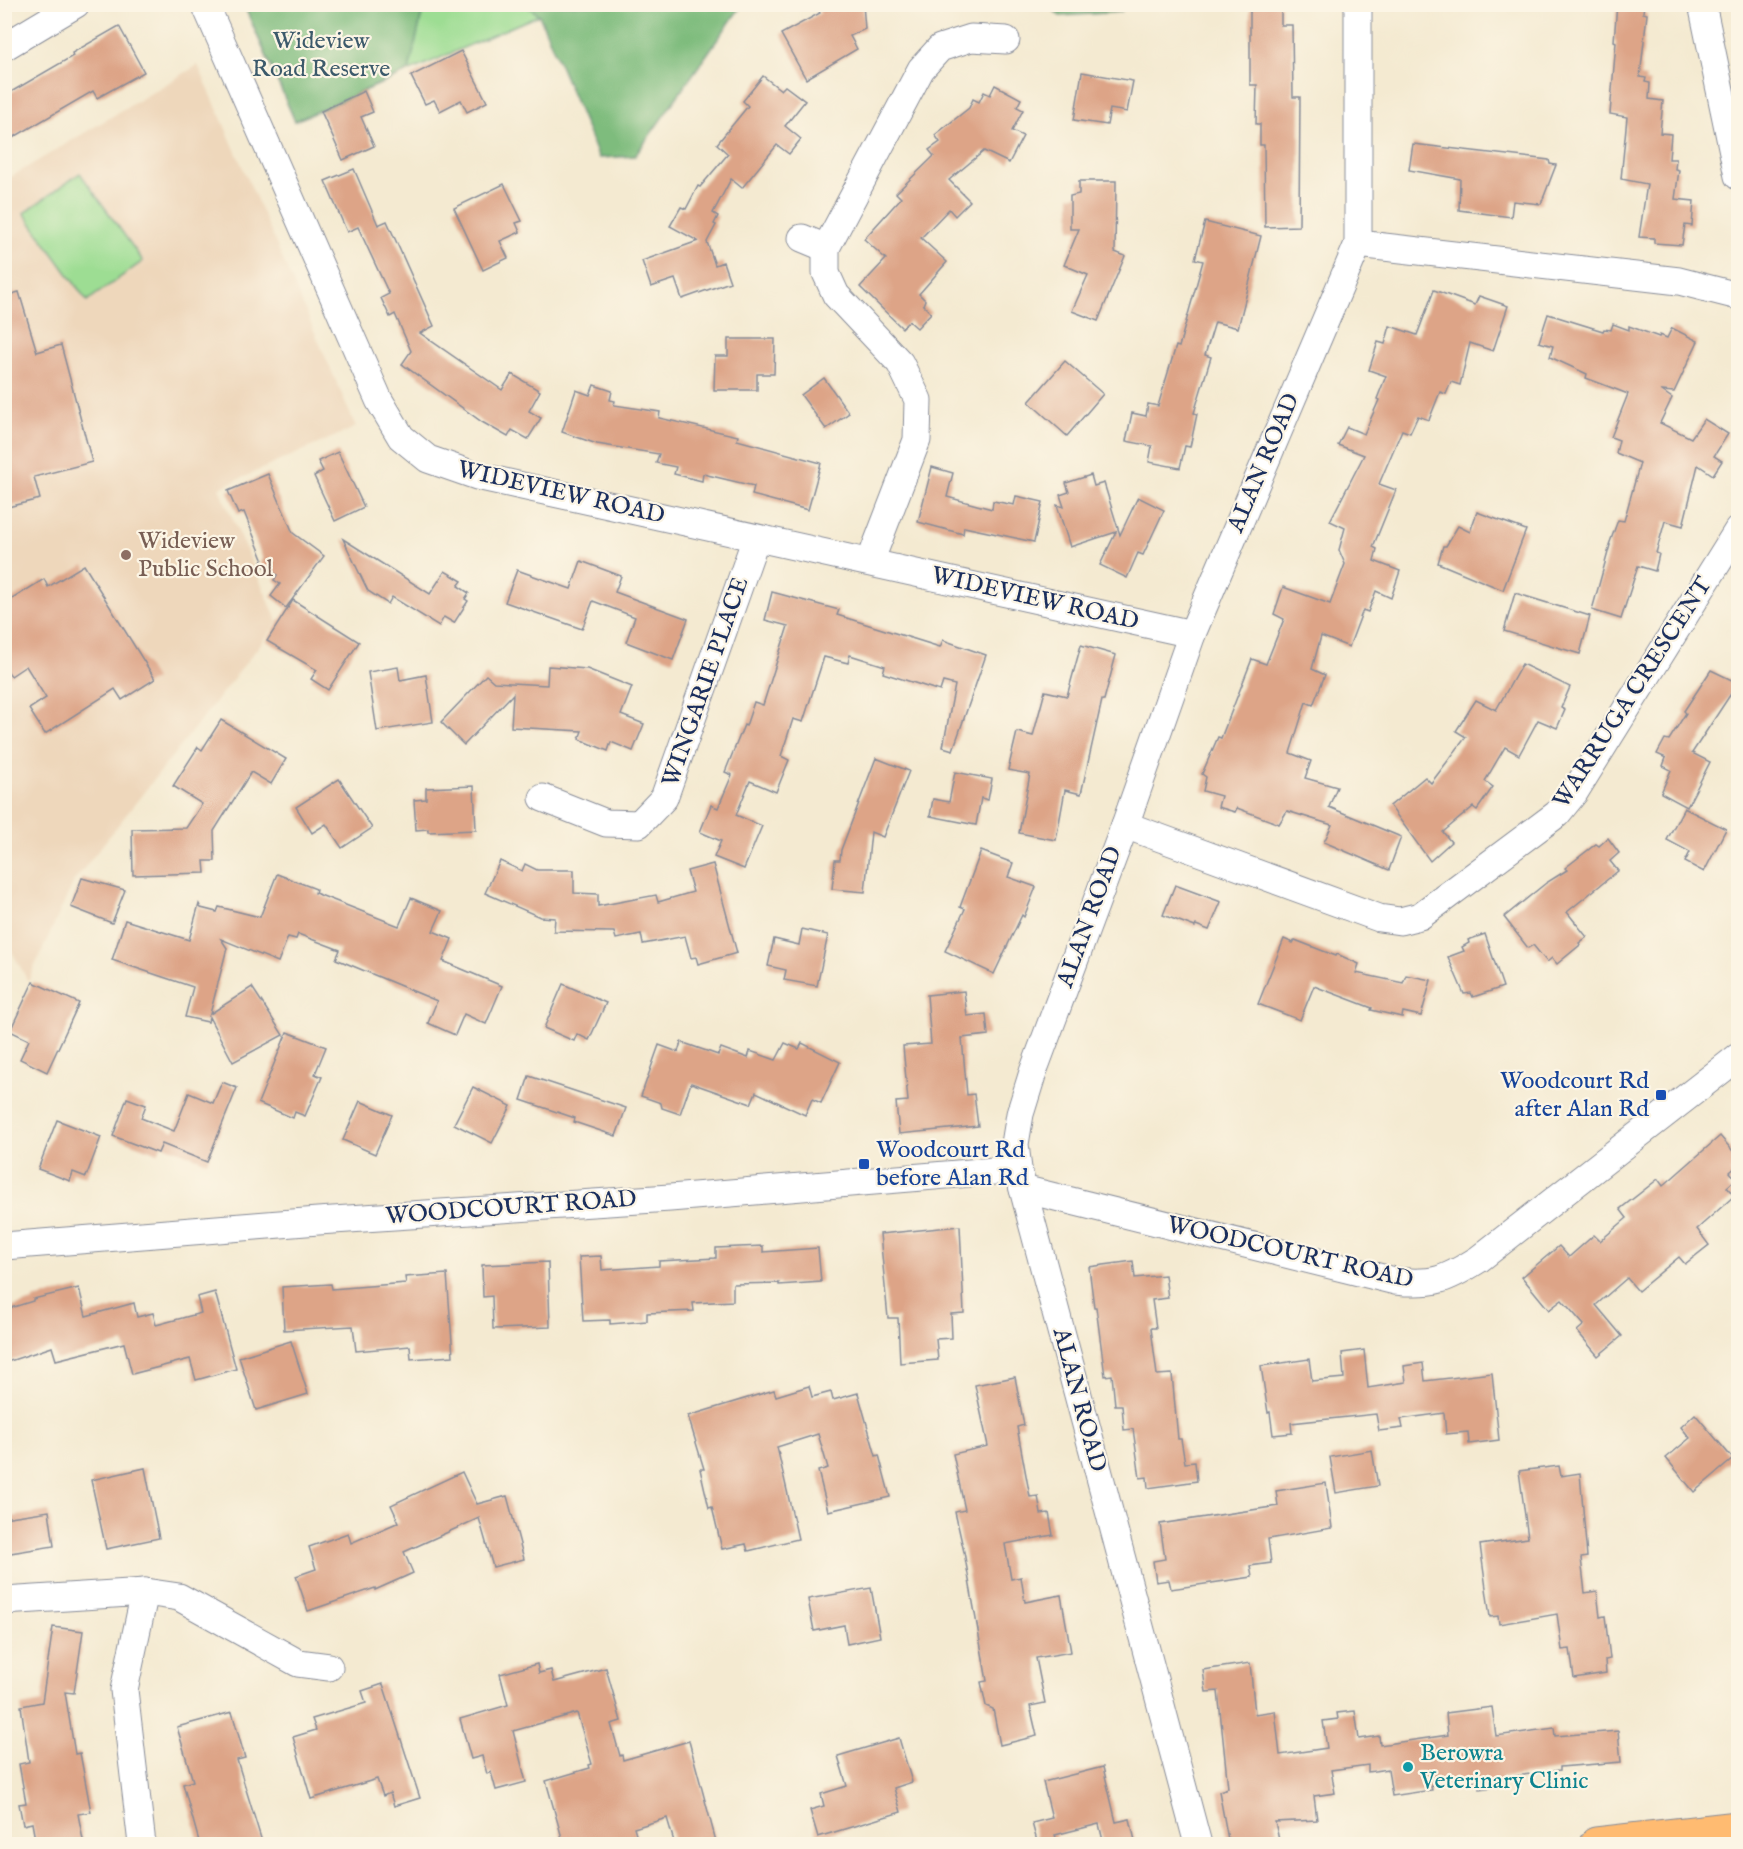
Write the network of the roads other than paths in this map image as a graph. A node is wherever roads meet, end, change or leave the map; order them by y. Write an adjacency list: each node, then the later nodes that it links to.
1 (75, 4): 6 (street)
2 (206, 4): 11 (street, WIDEVIEW ROAD)
3 (1358, 4): 8 (street, ALAN ROAD)
4 (1702, 4): 7 (street)
5 (1006, 40): 12 (street)
6 (4, 47)
7 (1738, 176)
8 (1358, 244): 9 (street); 13 (street, ALAN ROAD)
9 (1738, 296)
10 (1738, 530): 15 (street, WARRUGA CRESCENT)
11 (756, 538): 12 (street, WIDEVIEW ROAD); 14 (street, WINGARIE PLACE)
12 (870, 562): 13 (street, WIDEVIEW ROAD)
13 (1192, 634): 15 (street, ALAN ROAD)
14 (543, 798)
15 (1125, 825): 17 (street, ALAN ROAD)
16 (1738, 1057): 17 (street, WOODCOURT ROAD)
17 (1021, 1179): 18 (street, WOODCOURT ROAD); 24 (street, ALAN ROAD)
18 (4, 1246)
19 (145, 1592): 20 (street); 21 (street); 23 (street)
20 (4, 1601)
21 (329, 1667)
22 (1738, 1828): 25 (main road)
23 (142, 1845)
24 (1198, 1845)
25 (1596, 1845)

